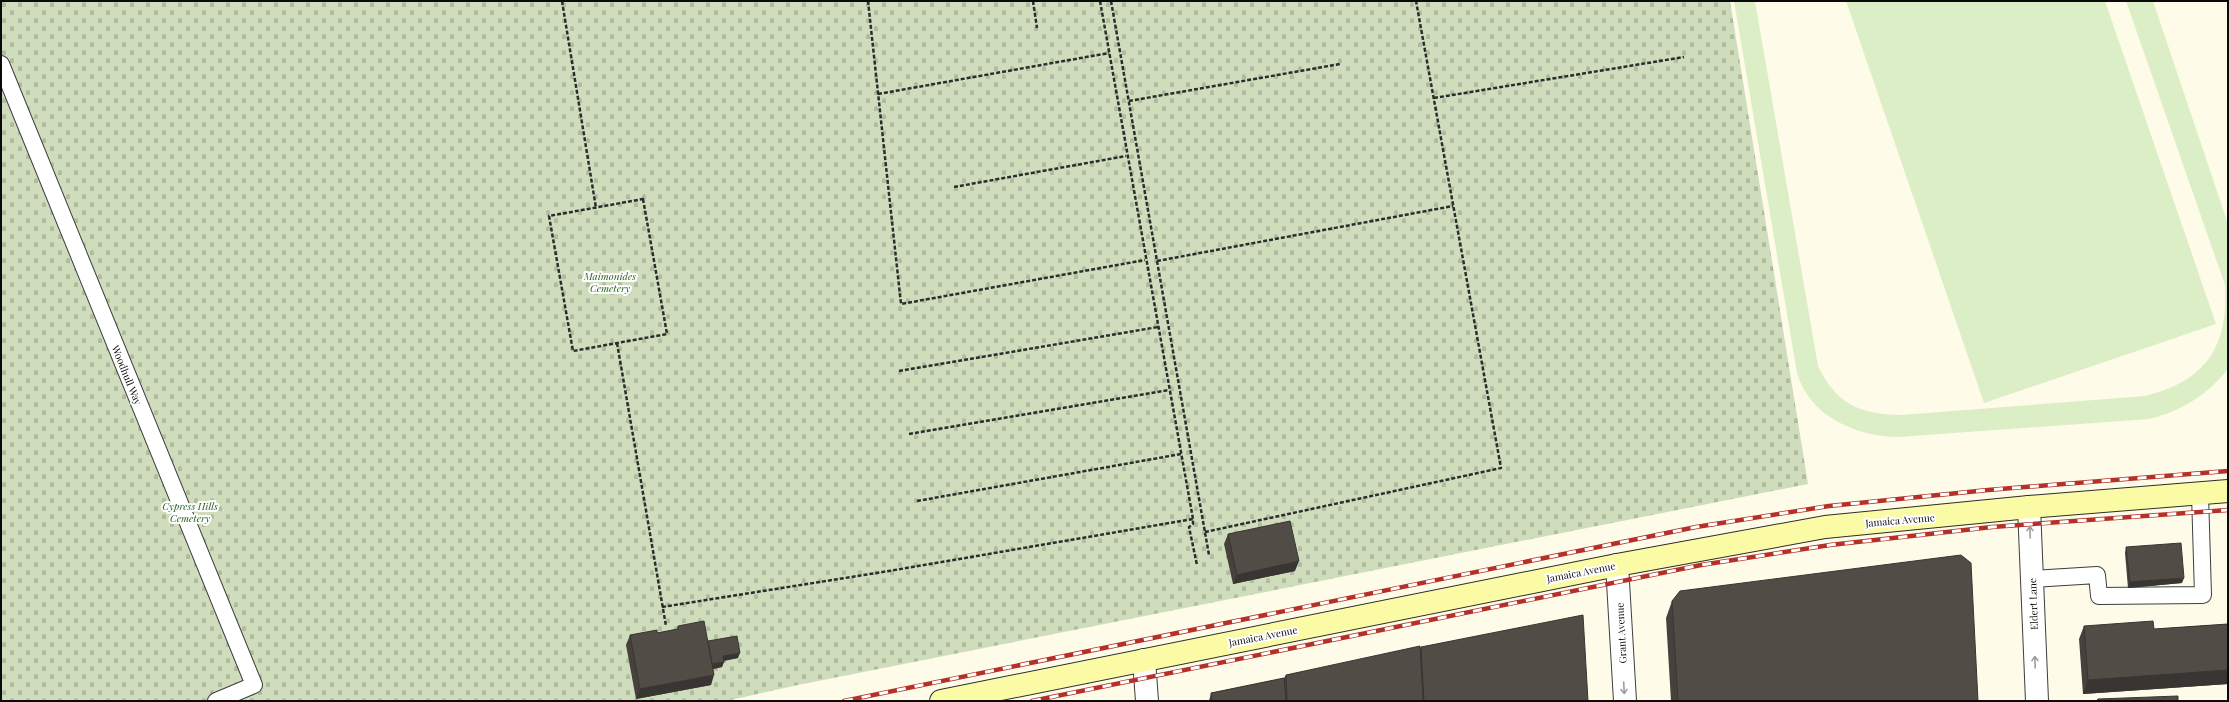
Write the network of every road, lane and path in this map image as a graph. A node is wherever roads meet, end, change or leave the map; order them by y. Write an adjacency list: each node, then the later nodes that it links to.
1 (562, 1): 18 (path)
2 (868, 1): 12 (path)
3 (1033, 1): 7 (path)
4 (1100, 1): 8 (path)
5 (1111, 1): 14 (path)
6 (1416, 1): 13 (path)
7 (1038, 28)
8 (1109, 53): 12 (path); 15 (path)
9 (1684, 58): 13 (path)
10 (1, 64): 40 (lane, Woodhull Way)
11 (1340, 64): 14 (path)
12 (878, 94): 19 (path)
13 (1434, 98): 17 (path)
14 (1129, 101): 20 (path)
15 (1126, 156): 16 (path); 19 (path)
16 (954, 187)
17 (1453, 206): 20 (path); 32 (path)
18 (596, 208): 22 (path); 22 (path)
19 (1145, 260): 21 (path)
20 (1157, 261): 32 (path)
21 (1158, 327): 23 (path); 24 (path)
22 (617, 343): 37 (path)
23 (899, 371)
24 (1169, 390): 25 (path); 26 (path)
25 (909, 434)
26 (1181, 454): 29 (path); 31 (path)
27 (2228, 492): 28 (main road, Jamaica Avenue)
28 (2200, 494): 30 (main road, Jamaica Avenue); 36 (lane)
29 (917, 500)
30 (2029, 507): 35 (main road, Jamaica Avenue); 36 (street, Eldert Lane, one-way to 30)
31 (1193, 519): 34 (path); 37 (path)
32 (1205, 532): 33 (path)
33 (1209, 555)
34 (1197, 565)
35 (1617, 565): 39 (main road, Jamaica Avenue); 43 (street, Grant Avenue, one-way to 43)
36 (2032, 579): 44 (street, Eldert Lane, one-way to 36)
37 (662, 607): 38 (path)
38 (666, 626)
39 (1144, 660): 41 (main road, Jamaica Avenue); 42 (street)
40 (216, 701)
41 (941, 701)
42 (1147, 701)
43 (1625, 701)
44 (2037, 701)

